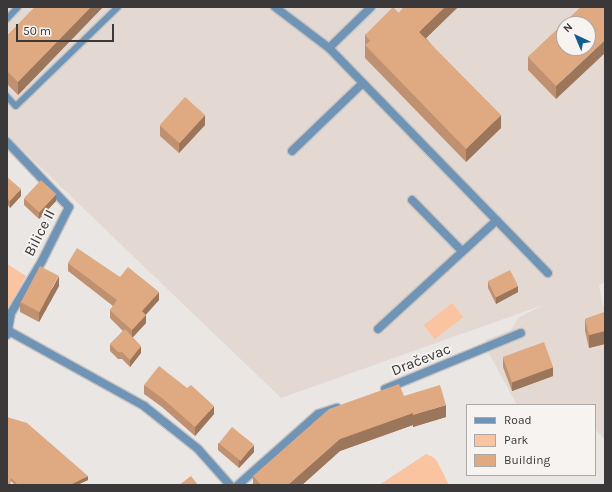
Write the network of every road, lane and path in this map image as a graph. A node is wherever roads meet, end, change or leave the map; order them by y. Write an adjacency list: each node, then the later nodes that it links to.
1 (18, 7): 5 (lane)
2 (118, 7): 8 (lane)
3 (275, 7): 6 (street)
4 (371, 7): 6 (street)
5 (7, 19)
6 (328, 48): 7 (street)
7 (362, 83): 10 (street); 12 (street)
8 (7, 96)
9 (7, 142): 16 (street, Bilice II)
10 (292, 151)
11 (412, 200): 13 (street)
12 (497, 220): 13 (street); 14 (street)
13 (462, 251): 15 (street)
14 (548, 273)
15 (378, 329)
16 (7, 332): 20 (street, Bilice II)
17 (521, 332): 18 (street, Dračevac)
18 (377, 393)
19 (348, 404): 21 (street)
20 (230, 485)
21 (238, 485)

